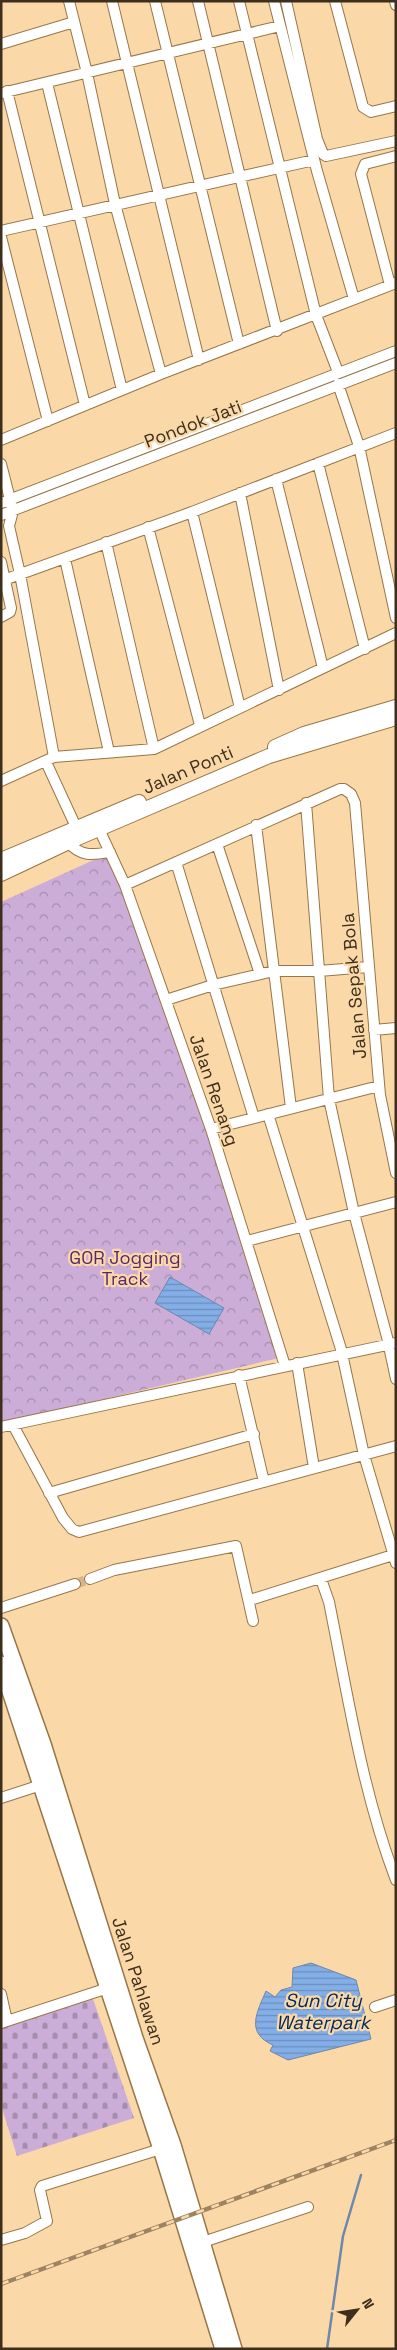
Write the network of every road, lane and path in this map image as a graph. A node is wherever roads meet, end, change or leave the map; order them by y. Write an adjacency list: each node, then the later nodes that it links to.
1 (69, 1): 11 (street)
2 (112, 1): 17 (street)
3 (154, 1): 16 (street)
4 (198, 1): 15 (street)
5 (239, 1): 13 (street)
6 (274, 1): 12 (street)
7 (286, 1): 22 (street)
8 (335, 1): 21 (street)
9 (395, 1): 10 (street)
10 (396, 5)
11 (74, 22): 14 (street); 18 (street)
12 (280, 26): 13 (street); 24 (street)
13 (248, 34): 15 (street); 25 (street)
14 (1, 44)
15 (209, 44): 16 (street); 26 (street)
16 (168, 54): 17 (street); 27 (street)
17 (127, 63): 18 (street); 28 (street)
18 (87, 73): 19 (street); 29 (street)
19 (47, 83): 20 (street); 30 (street)
20 (4, 92): 31 (street)
21 (396, 106)
22 (396, 141)
23 (396, 156): 34 (street)
24 (314, 160): 25 (street); 35 (street)
25 (279, 168): 26 (street); 36 (street)
26 (240, 177): 27 (street); 37 (street)
27 (201, 186): 28 (street); 38 (street)
28 (159, 195): 29 (street); 41 (street)
29 (115, 204): 30 (street); 44 (street)
30 (79, 212): 31 (street); 46 (street)
31 (40, 222): 32 (street); 47 (street)
32 (1, 231)
33 (1, 237): 48 (street)
34 (393, 284): 35 (street)
35 (354, 299): 36 (street)
36 (316, 315): 37 (street); 43 (street)
37 (277, 331): 38 (street)
38 (239, 344): 41 (street)
39 (396, 351): 40 (street, Pondok Jati)
40 (384, 355): 42 (street); 43 (street, Pondok Jati)
41 (199, 360): 44 (street)
42 (392, 364): 45 (street, Pondok Jati)
43 (338, 372): 56 (street, Pondok Jati)
44 (161, 374): 46 (street)
45 (338, 384): 51 (street); 57 (street, Pondok Jati)
46 (122, 390): 47 (street)
47 (85, 405): 48 (street)
48 (48, 421): 50 (street)
49 (396, 432): 51 (street)
50 (1, 440)
51 (359, 446): 52 (street); 68 (street)
52 (318, 463): 54 (street); 70 (street)
53 (1, 464): 56 (street)
54 (276, 479): 55 (street); 71 (street)
55 (240, 493): 58 (street); 72 (street)
56 (6, 501): 57 (street)
57 (13, 511): 59 (street, Pondok Jati); 60 (street)
58 (192, 512): 61 (street); 74 (street)
59 (1, 517): 60 (street)
60 (9, 526): 65 (street)
61 (148, 527): 62 (street); 76 (street)
62 (106, 542): 63 (street); 77 (street)
63 (64, 559): 65 (street); 78 (street)
64 (1, 562): 66 (street)
65 (20, 574): 66 (street); 79 (street)
66 (4, 580): 67 (street)
67 (1, 617)
68 (396, 618)
69 (396, 633): 70 (street)
70 (365, 649): 71 (street)
71 (323, 668): 72 (street)
72 (279, 690): 74 (street)
73 (396, 707): 83 (main road, Jalan Ponti)
74 (240, 708): 76 (street)
75 (396, 718): 84 (main road, Jalan Ponti)
76 (200, 725): 77 (street)
77 (154, 749): 78 (street)
78 (109, 752): 79 (street)
79 (50, 760): 80 (street); 83 (street)
80 (1, 781)
81 (306, 803): 82 (street); 93 (street, Jalan Sepak Bola); 95 (street)
82 (256, 825): 86 (street); 94 (street)
83 (76, 827): 87 (main road, Jalan Ponti)
84 (99, 829): 85 (main road, Jalan Ponti); 88 (street, Jalan Renang)
85 (68, 842): 87 (main road, Jalan Ponti); 88 (street)
86 (217, 844): 90 (street); 96 (street)
87 (32, 852): 89 (main road, Jalan Ponti); 91 (main road, Jalan Ponti)
88 (110, 852): 92 (street, Jalan Renang)
89 (1, 860)
90 (176, 862): 92 (street); 97 (street)
91 (1, 874)
92 (125, 885): 98 (street, Jalan Renang)
93 (368, 967): 95 (street); 100 (street, Jalan Sepak Bola)
94 (274, 970): 95 (street); 96 (street); 103 (street)
95 (319, 971): 102 (street)
96 (260, 974): 97 (street)
97 (213, 985): 98 (street); 105 (street)
98 (166, 1000): 106 (street, Jalan Renang)
99 (396, 1028): 100 (street)
100 (374, 1030): 101 (street, Jalan Sepak Bola)
101 (379, 1086): 102 (street); 107 (street, Jalan Sepak Bola)
102 (329, 1099): 103 (street); 110 (street)
103 (291, 1108): 104 (street)
104 (268, 1114): 105 (street); 111 (street)
105 (254, 1118): 106 (street)
106 (211, 1129): 112 (street, Jalan Renang)
107 (393, 1147): 108 (street, Jalan Sepak Bola)
108 (396, 1174)
109 (396, 1202): 110 (street)
110 (354, 1213): 111 (street); 113 (street)
111 (304, 1226): 112 (street); 114 (street)
112 (247, 1241): 116 (street, Jalan Renang)
113 (392, 1343): 114 (street); 118 (street)
114 (342, 1354): 115 (street); 123 (street)
115 (297, 1363): 116 (street); 124 (street)
116 (285, 1366): 117 (street)
117 (239, 1375): 119 (street); 121 (street)
118 (396, 1379)
119 (14, 1425): 120 (street); 126 (street)
120 (1, 1427)
121 (254, 1434): 125 (street); 126 (street)
122 (396, 1446): 123 (street)
123 (364, 1455): 124 (street); 127 (street)
124 (314, 1468): 125 (street)
125 (264, 1482): 126 (street)
126 (49, 1493)
127 (394, 1559): 129 (street)
128 (90, 1578): 131 (street)
129 (321, 1578): 131 (street); 140 (street)
130 (75, 1584): 132 (street)
131 (250, 1600): 133 (street)
132 (1, 1608)
133 (253, 1621)
134 (1, 1626): 136 (main road, Jalan Pahlawan)
135 (1, 1664): 136 (main road, Jalan Pahlawan)
136 (30, 1728): 137 (main road, Jalan Pahlawan)
137 (36, 1746): 138 (main road, Jalan Pahlawan); 146 (main road, Jalan Pahlawan)
138 (42, 1784): 139 (street); 141 (main road, Jalan Pahlawan)
139 (1, 1798)
140 (396, 1880)
141 (108, 1988): 145 (street); 146 (main road, Jalan Pahlawan)
142 (1, 1994): 145 (street)
143 (396, 2000): 144 (street)
144 (375, 2007)
145 (4, 2022)
146 (167, 2147): 148 (street); 149 (main road, Jalan Pahlawan); 150 (main road, Jalan Pahlawan)
147 (308, 2206): 149 (street)
148 (1, 2240)
149 (203, 2242): 151 (main road, Jalan Pahlawan)
150 (223, 2349)
151 (234, 2349)

